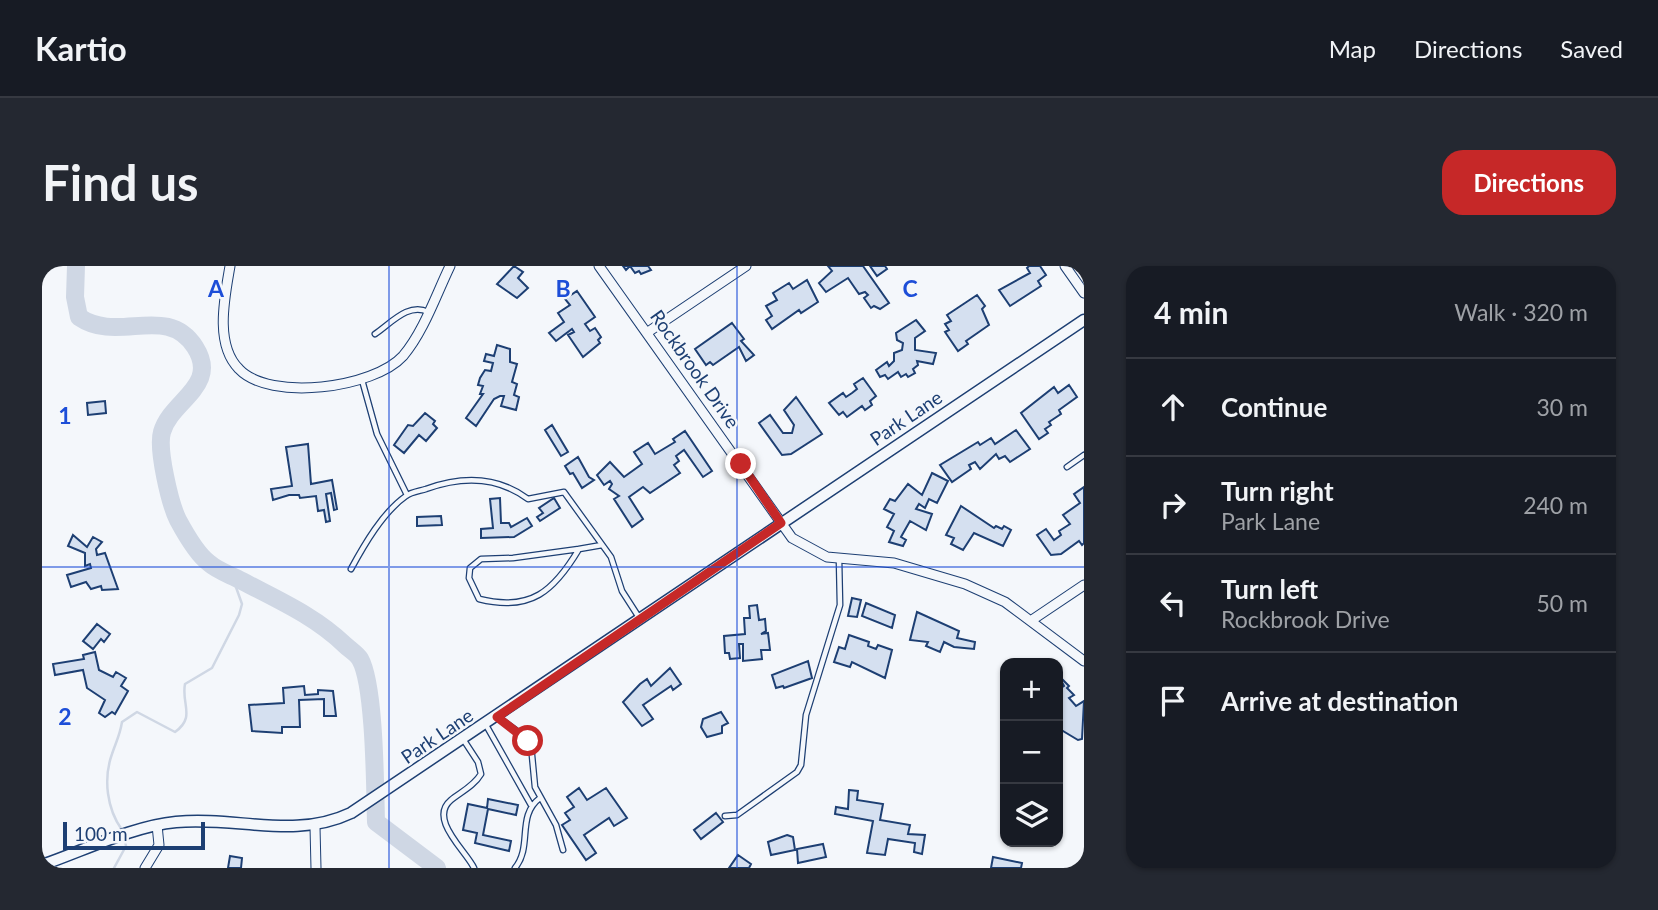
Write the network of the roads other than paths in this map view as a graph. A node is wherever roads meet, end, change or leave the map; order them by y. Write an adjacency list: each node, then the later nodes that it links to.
1 (230, 266): 11 (street)
2 (450, 266): 7 (street)
3 (599, 266): 9 (street, Rockbrook Drive)
4 (746, 266): 9 (street)
5 (1065, 266): 6 (street)
6 (1084, 293)
7 (428, 312): 10 (lane); 11 (street)
8 (1084, 320): 15 (street, Park Lane)
9 (648, 332): 15 (street, Rockbrook Drive)
10 (376, 334)
11 (362, 380): 14 (lane)
12 (1084, 455): 13 (lane)
13 (1067, 467)
14 (407, 495): 16 (lane); 19 (lane)
15 (781, 523): 18 (street, Rockbrook Drive); 21 (street, Park Lane)
16 (602, 545): 17 (lane); 21 (lane)
17 (579, 549): 17 (lane)
18 (839, 559): 22 (street, Rockbrook Drive); 29 (lane)
19 (351, 569)
20 (1084, 585): 22 (street)
21 (640, 620): 24 (street, Park Lane)
22 (1032, 620): 23 (street, Rockbrook Drive)
23 (1084, 661)
24 (497, 717): 25 (street, Park Lane); 27 (lane)
25 (486, 724): 26 (street, Park Lane); 28 (lane)
26 (463, 739): 31 (street, Park Lane); 36 (lane)
27 (540, 798): 28 (lane); 32 (lane)
28 (531, 804): 37 (lane)
29 (725, 816)
30 (157, 825): 31 (street, Park Lane); 33 (street, Park Lane); 34 (street)
31 (314, 827): 35 (street)
32 (563, 850)
33 (42, 865)
34 (145, 868)
35 (316, 868)
36 (474, 868)
37 (515, 868)

